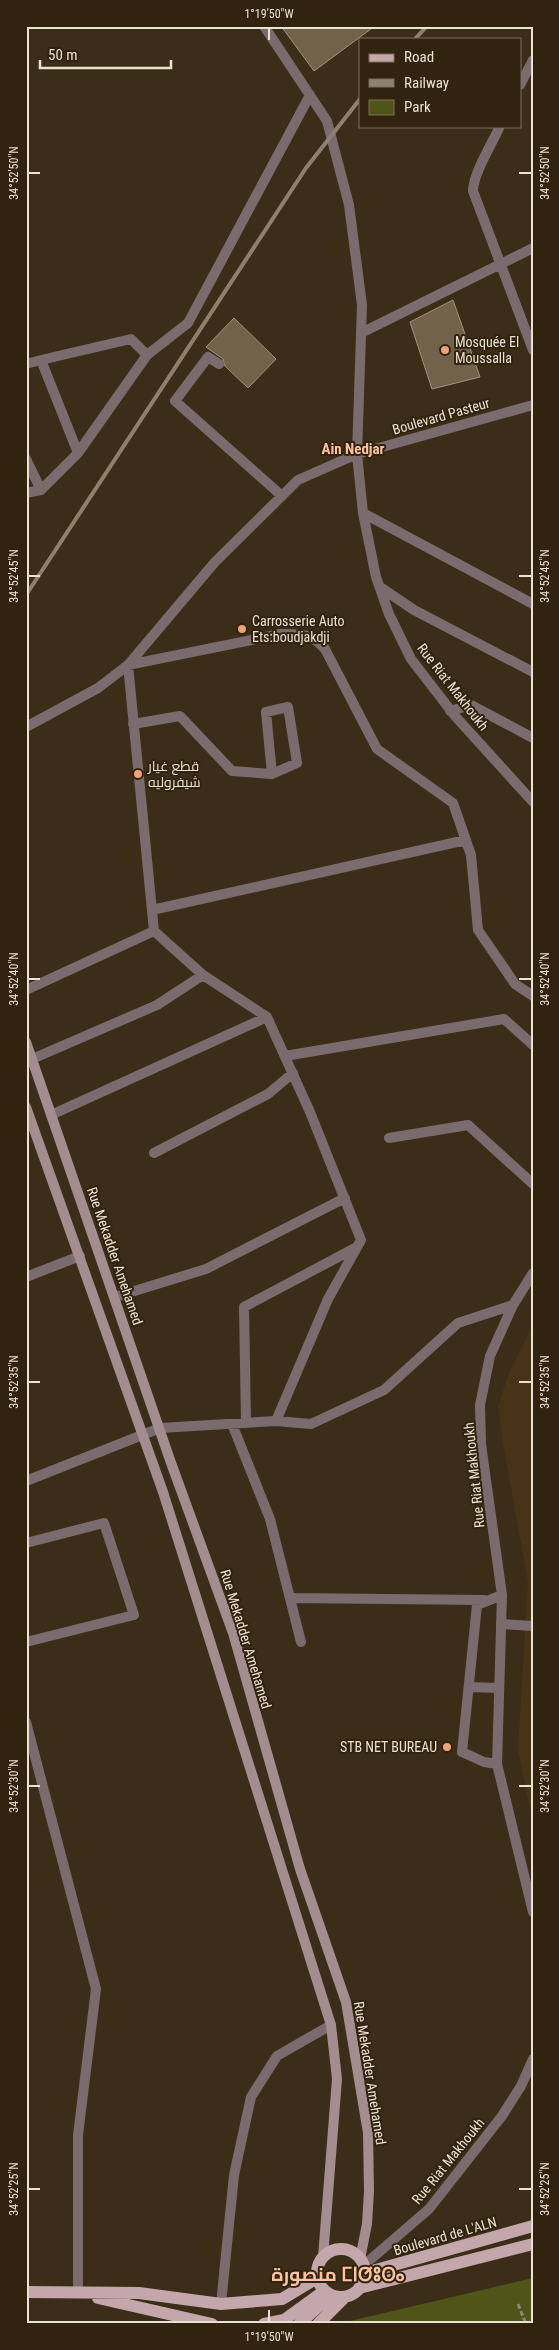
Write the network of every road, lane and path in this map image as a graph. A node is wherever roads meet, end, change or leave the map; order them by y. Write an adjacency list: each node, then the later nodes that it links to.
1 (264, 26): 4 (street, Rue Riat Makhoukh)
2 (533, 60): 3 (street)
3 (522, 81)
4 (310, 95): 8 (street, Rue Riat Makhoukh); 10 (street)
5 (499, 128): 7 (street)
6 (533, 248): 7 (street)
7 (501, 264): 8 (street); 9 (street)
8 (361, 333): 16 (street, Rue Riat Makhoukh)
9 (533, 350)
10 (147, 355): 11 (street); 15 (street)
11 (42, 360): 12 (street); 15 (street)
12 (26, 364)
13 (219, 364): 20 (street)
14 (533, 405): 16 (street, Boulevard Pasteur)
15 (78, 453): 18 (street)
16 (357, 454): 20 (street, Boulevard Pasteur); 21 (street, Rue Riat Makhoukh)
17 (26, 459): 18 (street)
18 (42, 490): 19 (street)
19 (26, 493)
20 (282, 496): 24 (street, Boulevard Pasteur)
21 (363, 513): 22 (street, Rue Riat Makhoukh); 23 (street)
22 (380, 587): 25 (street); 26 (street, Rue Riat Makhoukh)
23 (533, 604)
24 (128, 665): 27 (street); 28 (street); 32 (street)
25 (533, 672)
26 (450, 711): 29 (street); 31 (street, Rue Riat Makhoukh)
27 (133, 724): 30 (street); 33 (street)
28 (26, 728)
29 (533, 738)
30 (272, 774): 30 (street)
31 (531, 798)
32 (466, 840): 33 (street); 37 (street)
33 (152, 910): 34 (street)
34 (154, 931): 35 (street); 36 (street)
35 (203, 976): 38 (street); 42 (street)
36 (26, 990)
37 (533, 996)
38 (268, 1017): 41 (street); 45 (street)
39 (26, 1042): 42 (main road, Rue Mekadder Amehamed)
40 (533, 1045): 41 (street)
41 (285, 1056): 43 (street)
42 (32, 1058): 45 (main road, Rue Mekadder Amehamed)
43 (293, 1073): 47 (street); 49 (street)
44 (26, 1108): 51 (main road)
45 (51, 1115): 54 (main road, Rue Mekadder Amehamed)
46 (389, 1138): 48 (street)
47 (154, 1153)
48 (533, 1184)
49 (344, 1198): 50 (street); 54 (street)
50 (358, 1246): 56 (street); 57 (street)
51 (80, 1256): 53 (street); 60 (main road)
52 (533, 1273): 55 (street, Rue Riat Makhoukh)
53 (26, 1277)
54 (115, 1297): 59 (main road, Rue Mekadder Amehamed)
55 (513, 1305): 56 (street); 63 (street, Rue Riat Makhoukh)
56 (276, 1421): 57 (street)
57 (246, 1423): 58 (street)
58 (232, 1424): 59 (street); 64 (street)
59 (160, 1428): 60 (street); 80 (main road, Rue Mekadder Amehamed)
60 (143, 1435): 61 (street); 75 (main road)
61 (26, 1481)
62 (26, 1543): 68 (street)
63 (502, 1595): 65 (street); 66 (street, Rue Riat Makhoukh)
64 (290, 1598): 65 (street); 69 (street)
65 (488, 1600): 70 (street)
66 (501, 1624): 67 (street); 71 (street, Rue Riat Makhoukh)
67 (533, 1626)
68 (26, 1642)
69 (301, 1642)
70 (469, 1687): 71 (street); 73 (street)
71 (498, 1688): 73 (street, Rue Riat Makhoukh)
72 (26, 1722): 84 (street)
73 (497, 1764): 74 (street, Rue Riat Makhoukh)
74 (533, 1912)
75 (331, 2025): 79 (main road); 87 (street)
76 (533, 2059): 80 (street, Rue Riat Makhoukh)
77 (533, 2226): 80 (main road, Boulevard de L'ALN)
78 (533, 2244): 82 (main road, Boulevard de L'ALN)
79 (323, 2257): 80 (main road); 81 (main road)
80 (363, 2266): 82 (main road)
81 (317, 2278): 85 (main road); 87 (main road)
82 (359, 2288): 86 (main road)
83 (26, 2292): 84 (main road)
84 (78, 2293): 87 (main road); 89 (main road)
85 (328, 2293): 86 (main road); 90 (main road); 91 (main road)
86 (345, 2297): 92 (main road)
87 (221, 2304)
88 (518, 2304): 93 (path)
89 (212, 2324)
90 (264, 2324)
91 (299, 2324)
92 (318, 2324)
93 (526, 2324)

